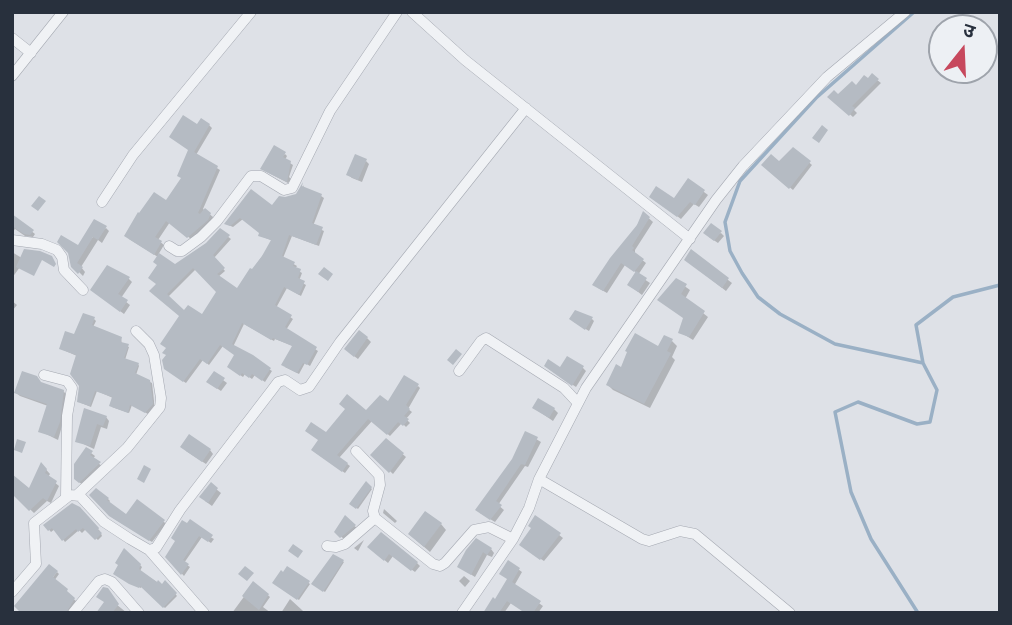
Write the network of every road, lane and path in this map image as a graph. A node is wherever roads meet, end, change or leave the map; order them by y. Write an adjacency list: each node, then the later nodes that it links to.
1 (63, 12): 7 (street)
2 (251, 12): 10 (street)
3 (397, 12): 13 (street)
4 (412, 12): 9 (street)
5 (905, 12): 11 (street)
6 (12, 38): 7 (street)
7 (31, 53): 8 (street)
8 (12, 76)
9 (526, 108): 11 (street); 25 (street)
10 (102, 201)
11 (690, 239): 18 (street)
12 (12, 240): 14 (street)
13 (169, 246)
14 (83, 289)
15 (136, 331): 21 (street)
16 (459, 371): 18 (street)
17 (44, 375): 21 (street)
18 (577, 402): 20 (street)
19 (356, 451): 22 (street)
20 (539, 479): 23 (street); 31 (street)
21 (72, 496): 25 (street); 26 (street)
22 (375, 518): 23 (street); 24 (street)
23 (513, 539): 30 (street)
24 (327, 546)
25 (149, 550): 29 (street)
26 (12, 592)
27 (73, 613): 28 (street)
28 (139, 613)
29 (204, 613)
30 (462, 613)
31 (790, 613)

